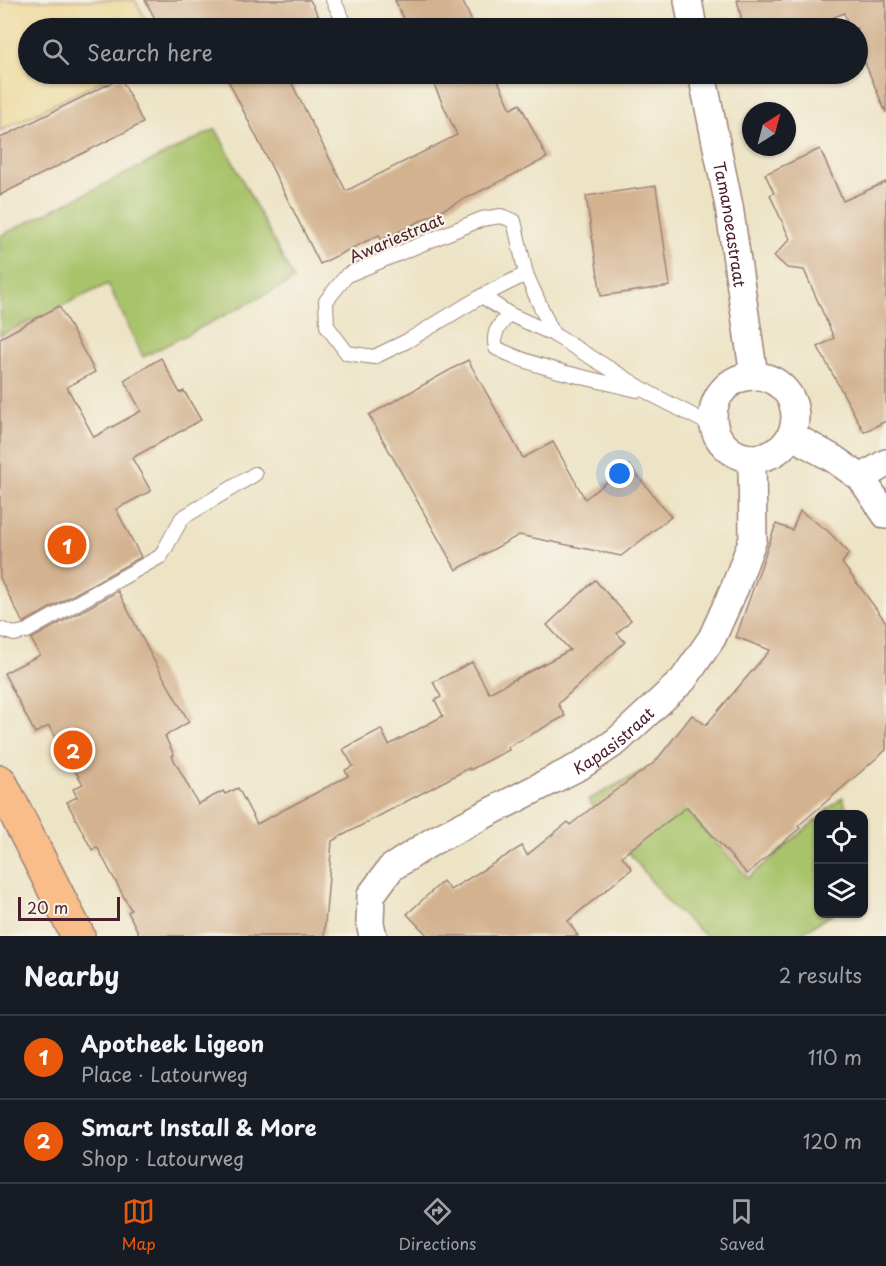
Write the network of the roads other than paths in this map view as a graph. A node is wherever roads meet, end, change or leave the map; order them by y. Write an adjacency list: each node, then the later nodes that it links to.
1 (333, 0): 3 (lane)
2 (688, 0): 4 (street)
3 (342, 18)
4 (691, 18)
5 (704, 84): 10 (street, Tamanoeastraat)
6 (526, 274): 7 (lane); 7 (lane, Awariestraat); 9 (lane, Awariestraat)
7 (482, 296): 8 (lane)
8 (509, 314): 9 (lane); 11 (lane)
9 (553, 334): 11 (lane)
10 (754, 376): 12 (street); 13 (street)
11 (651, 393): 12 (lane)
12 (713, 426): 14 (street)
13 (790, 435): 14 (street); 17 (street)
14 (752, 458): 22 (street, Kapasistraat)
15 (886, 464): 17 (street)
16 (255, 474): 19 (lane)
17 (861, 478): 18 (street)
18 (886, 515)
19 (0, 629)
20 (0, 782): 21 (main road)
21 (78, 936)
22 (373, 936)

